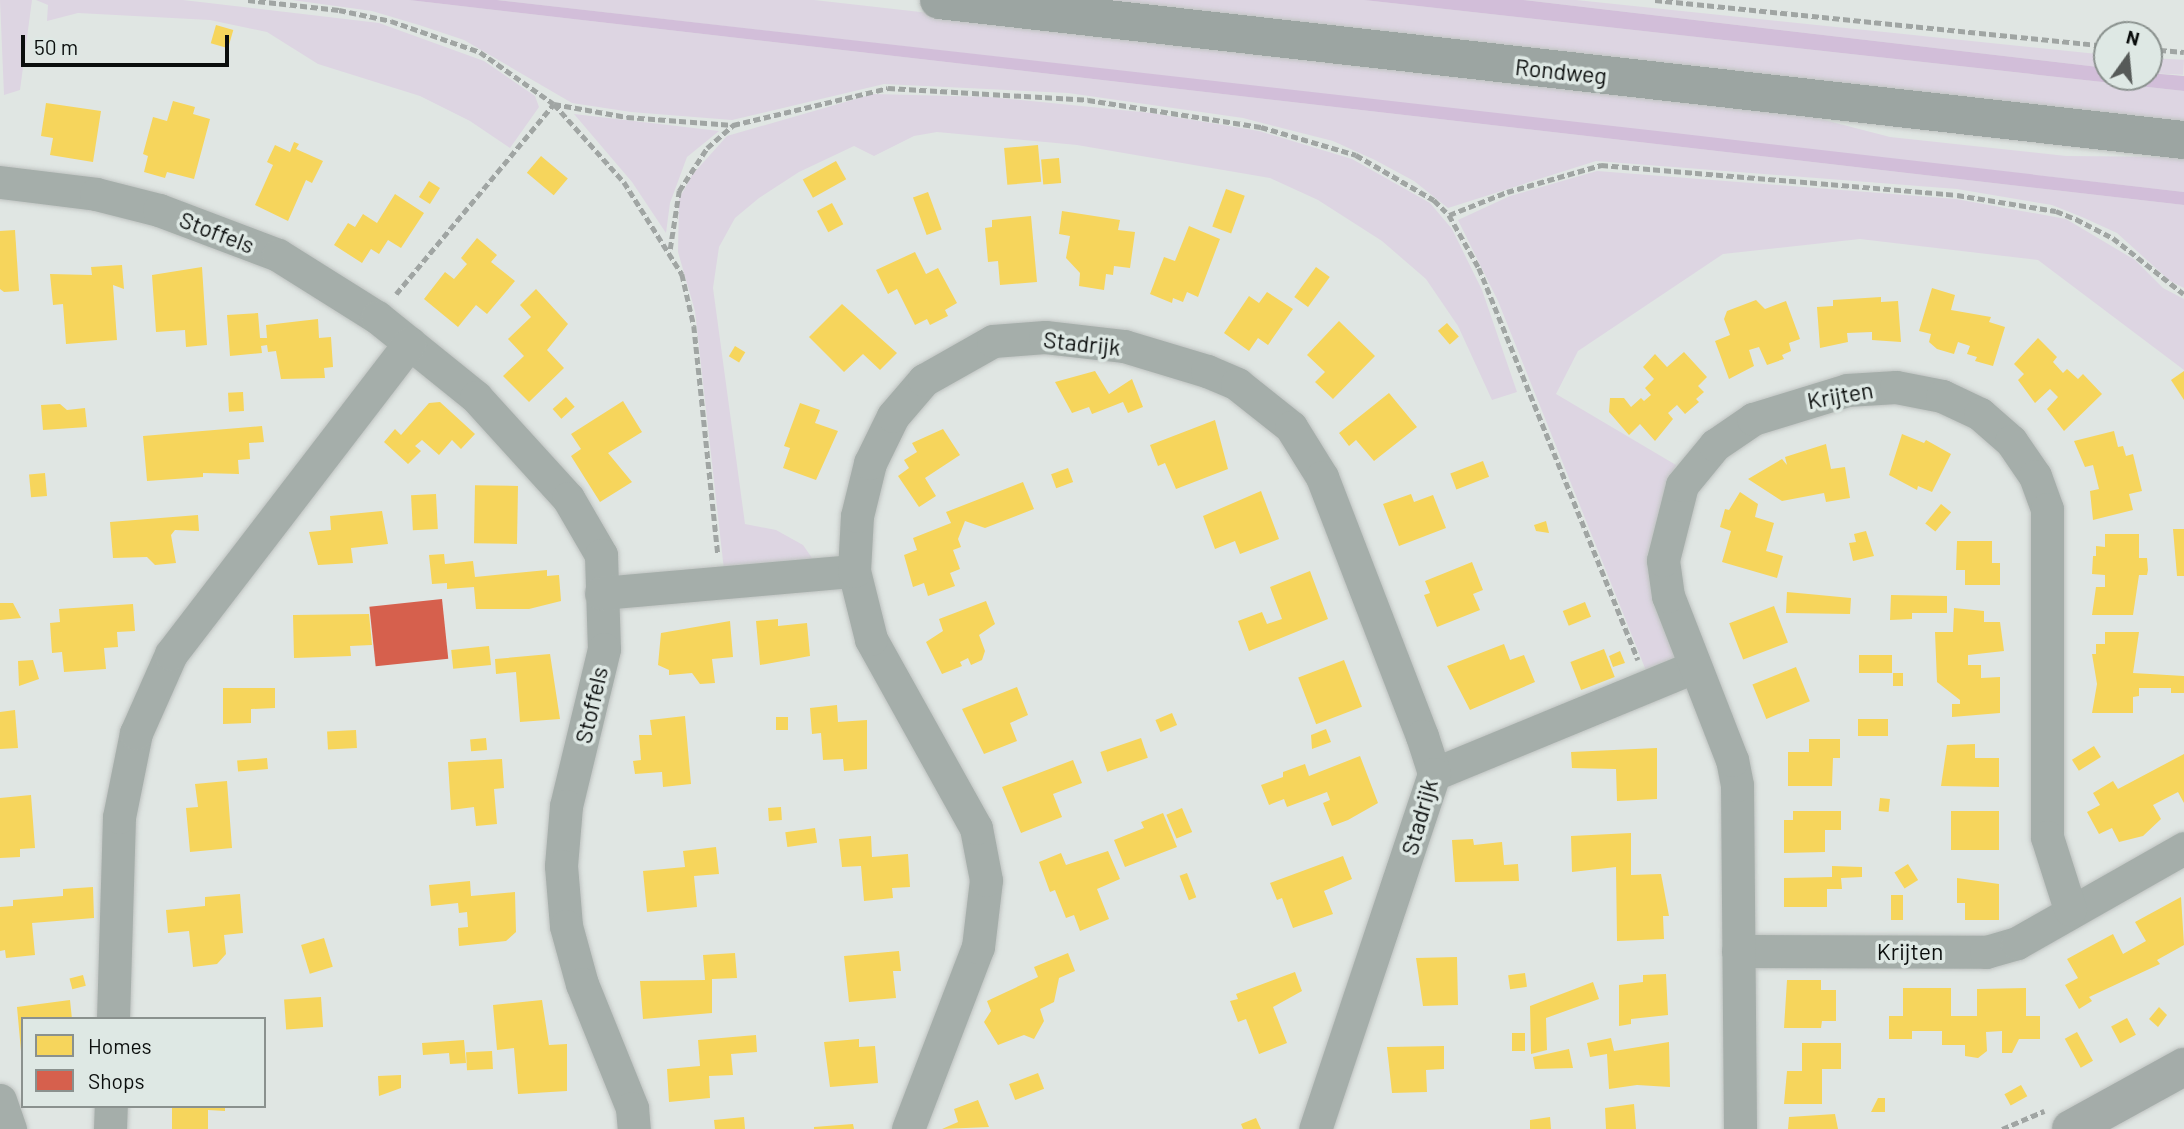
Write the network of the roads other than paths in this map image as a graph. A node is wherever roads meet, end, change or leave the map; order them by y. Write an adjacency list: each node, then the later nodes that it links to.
1 (939, 0): 2 (main road, Rondweg)
2 (2184, 140)
3 (0, 182): 4 (street, Stoffels)
4 (410, 343): 6 (street, Stoffels); 12 (street)
5 (853, 570): 6 (street); 8 (street, Stadrijk); 19 (street, Stadrijk)
6 (601, 593): 18 (street, Stoffels)
7 (1693, 667): 8 (street); 10 (street, Krijten); 11 (street, Krijten)
8 (1434, 774): 20 (street, Stadrijk)
9 (2184, 848): 10 (street, Krijten)
10 (2070, 909): 11 (street, Krijten)
11 (1738, 951): 21 (street, Krijten)
12 (113, 1017)
13 (2184, 1067): 22 (street)
14 (0, 1100): 16 (street)
15 (111, 1108): 17 (street)
16 (10, 1129)
17 (110, 1129)
18 (634, 1129)
19 (908, 1129)
20 (1315, 1129)
21 (1740, 1129)
22 (2071, 1129)

